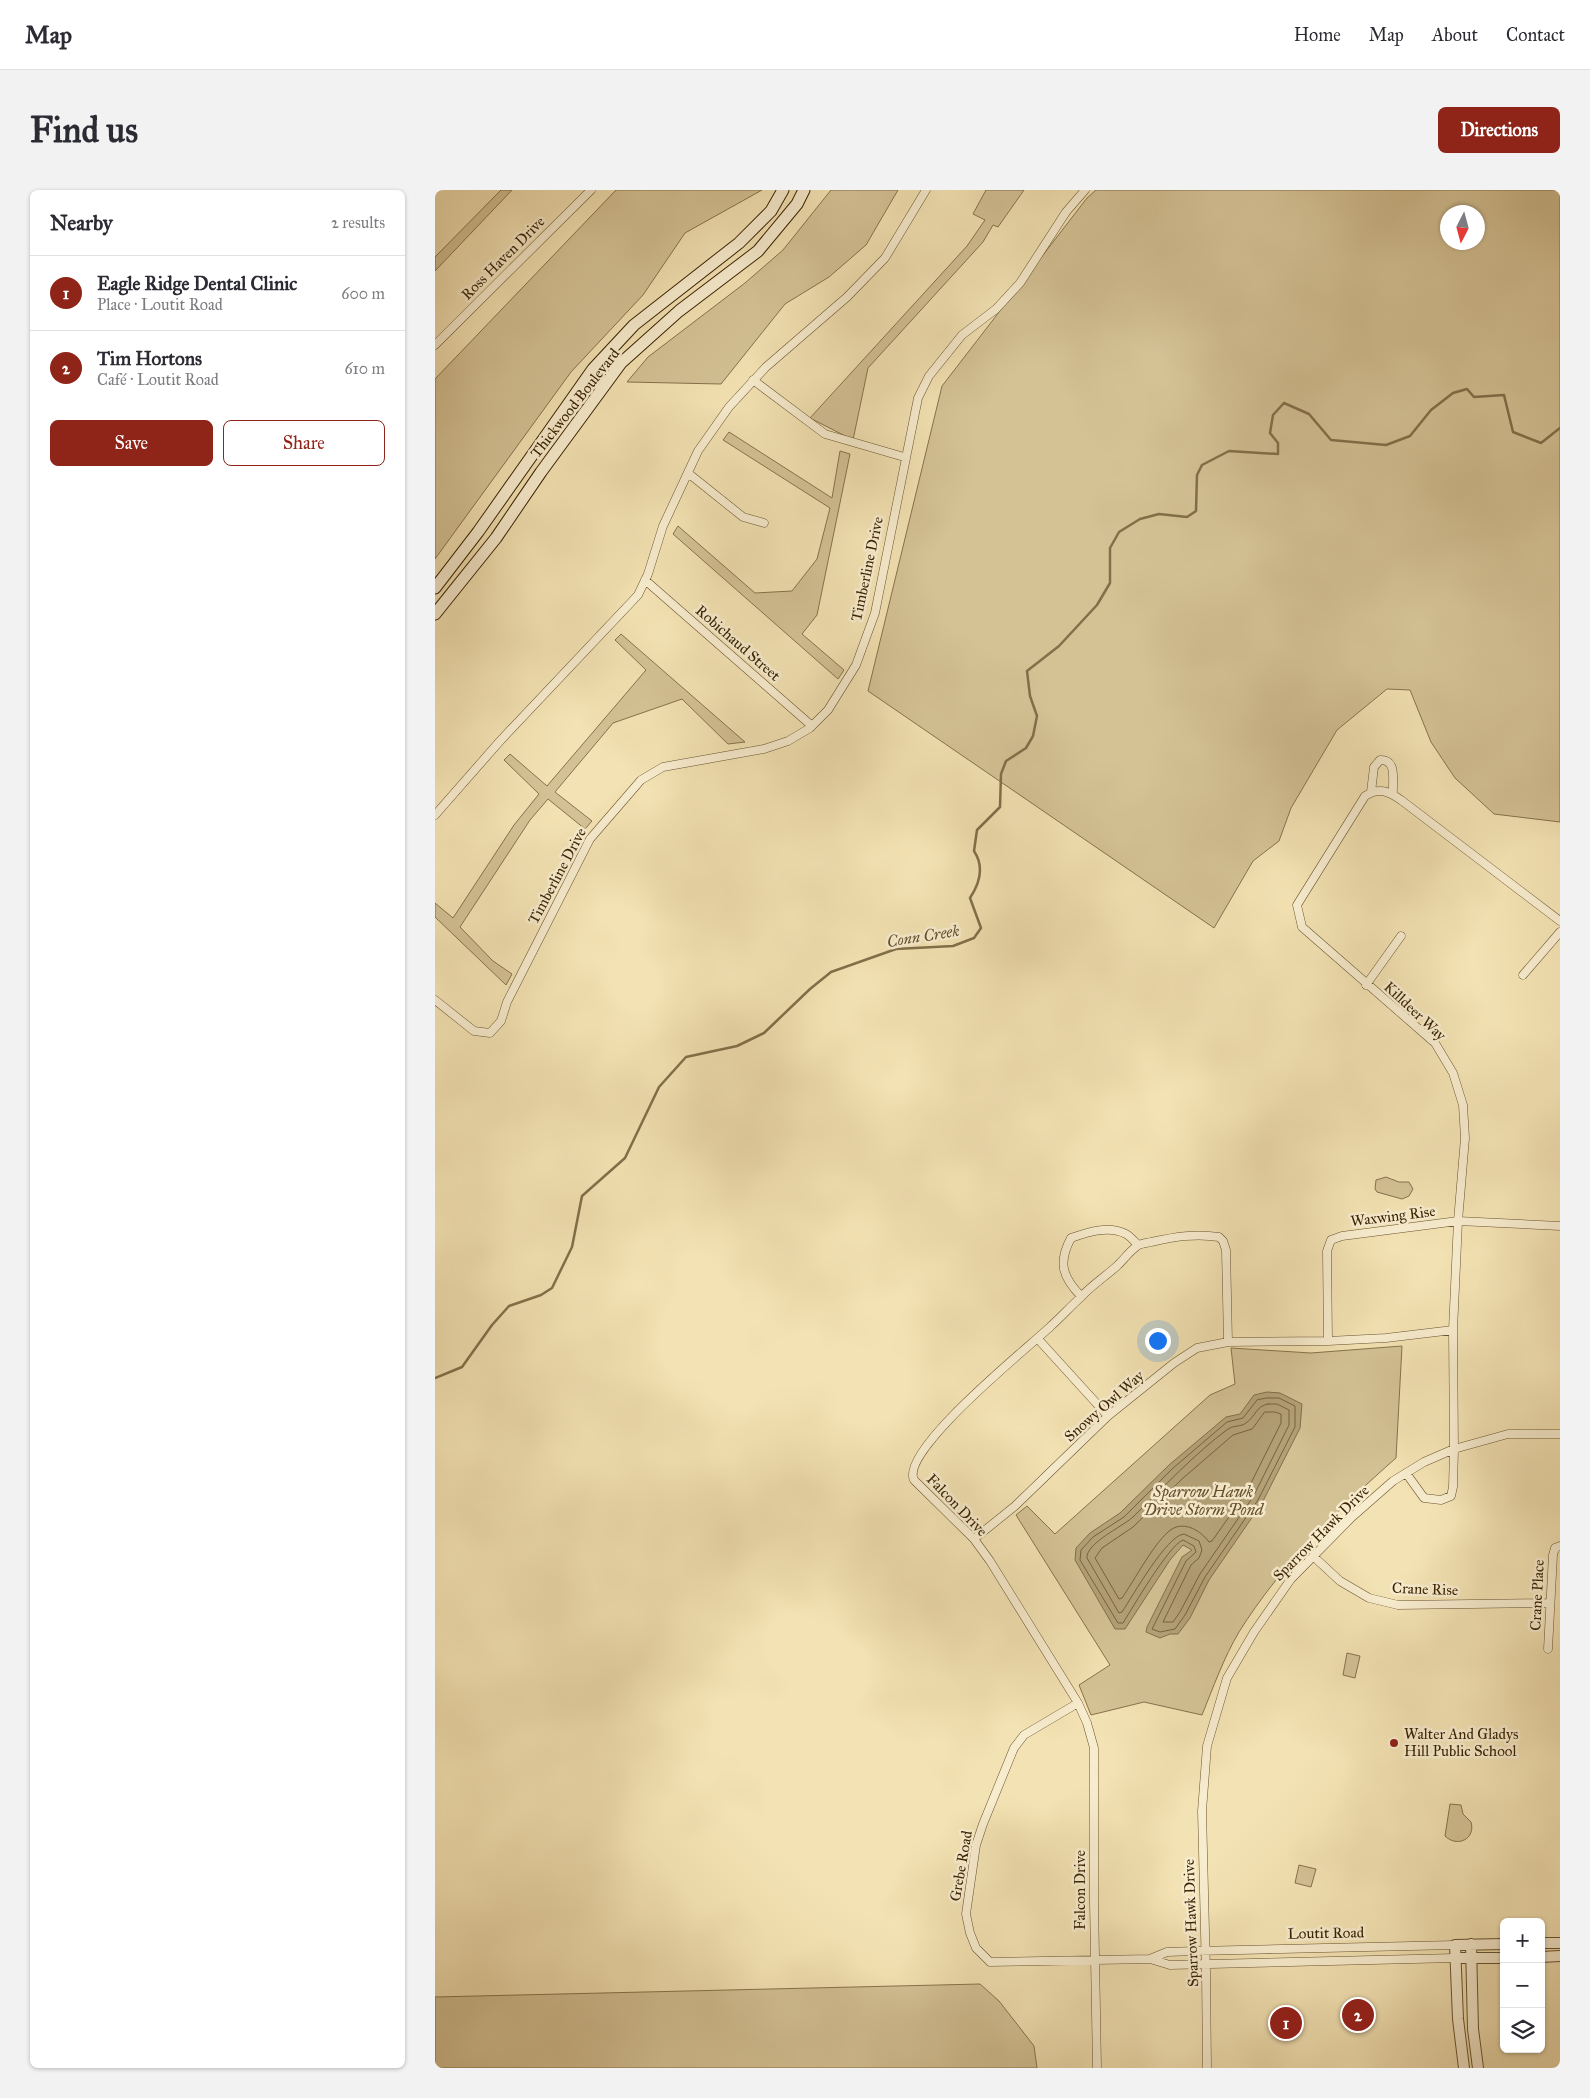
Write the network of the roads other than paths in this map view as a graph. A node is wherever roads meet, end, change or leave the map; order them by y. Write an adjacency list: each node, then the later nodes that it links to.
1 (591, 190): 6 (street, Ross Haven Drive)
2 (783, 190): 12 (main road, Thickwood Boulevard)
3 (804, 190): 13 (main road, Thickwood Boulevard)
4 (926, 190): 7 (street)
5 (1085, 190): 8 (street, Timberline Drive)
6 (435, 345)
7 (753, 380): 8 (street); 9 (street)
8 (904, 458): 14 (street, Timberline Drive)
9 (688, 473): 10 (street); 11 (street)
10 (764, 523)
11 (645, 580): 14 (street, Robichaud Street); 17 (street)
12 (435, 588)
13 (435, 614)
14 (812, 726): 23 (street, Timberline Drive)
15 (1371, 792): 16 (street); 16 (street); 22 (street, Killdeer Way)
16 (1393, 795): 18 (street)
17 (435, 814)
18 (1560, 921)
19 (1560, 932): 21 (street)
20 (1401, 936): 22 (street)
21 (1523, 975)
22 (1366, 985): 24 (street, Killdeer Way)
23 (435, 1000)
24 (1458, 1221): 25 (street, Waxwing Rise); 28 (street, Killdeer Way); 30 (street, Waxwing Rise)
25 (1560, 1226)
26 (1138, 1245): 27 (street, Falcon Drive); 27 (street); 31 (street)
27 (1081, 1296): 29 (street, Falcon Drive)
28 (1453, 1330): 30 (street, Snowy Owl Way); 34 (street, Killdeer Way)
29 (1038, 1339): 32 (street); 36 (street, Falcon Drive)
30 (1328, 1341): 31 (street, Snowy Owl Way)
31 (1228, 1342): 32 (street, Snowy Owl Way)
32 (1108, 1416): 36 (street, Snowy Owl Way)
33 (1560, 1434): 34 (street, Sparrow Hawk Drive)
34 (1454, 1449): 35 (street, Sparrow Hawk Drive); 35 (street, Killdeer Way)
35 (1406, 1473): 38 (street, Sparrow Hawk Drive)
36 (974, 1539): 41 (street, Falcon Drive)
37 (1560, 1546): 39 (street, Crane Place)
38 (1313, 1556): 39 (street, Crane Rise); 47 (street, Sparrow Hawk Drive)
39 (1550, 1603): 40 (street, Crane Place)
40 (1548, 1649)
41 (1078, 1703): 54 (street, Falcon Drive); 54 (street, Grebe Road)
42 (1560, 1942): 43 (street)
43 (1545, 1943)
44 (1471, 1944): 45 (street, Loutit Road); 46 (street, Loutit Road); 51 (street)
45 (1500, 1944)
46 (1455, 1945): 47 (street, Loutit Road); 50 (street)
47 (1206, 1950): 53 (street, Loutit Road); 55 (street, Sparrow Hawk Drive)
48 (1560, 1956): 49 (street)
49 (1545, 1957)
50 (1455, 1958): 51 (street, Loutit Road); 55 (street, Loutit Road); 58 (street)
51 (1471, 1958): 52 (street, Loutit Road); 59 (street)
52 (1500, 1958)
53 (1150, 1959): 54 (street, Loutit Road); 55 (street, Loutit Road)
54 (1095, 1961): 56 (street, Falcon Drive)
55 (1206, 1964): 57 (street, Sparrow Hawk Drive)
56 (1097, 2068)
57 (1207, 2068)
58 (1464, 2068)
59 (1478, 2068)

